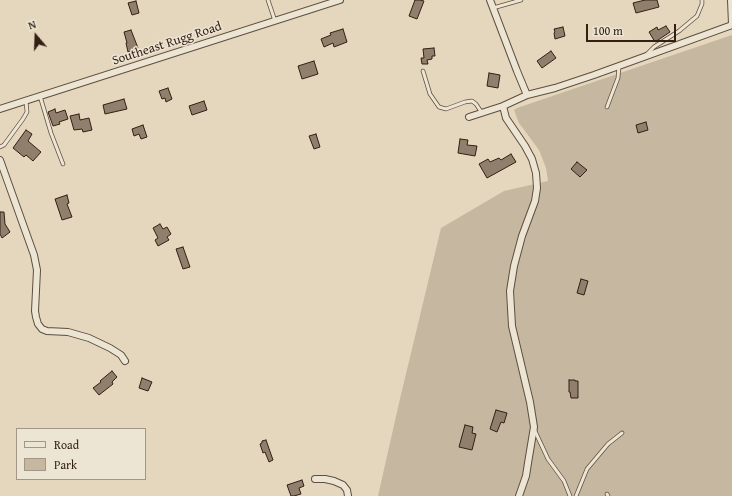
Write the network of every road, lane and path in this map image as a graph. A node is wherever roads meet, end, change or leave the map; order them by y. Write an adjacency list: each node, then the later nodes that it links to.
1 (268, 0): 8 (lane)
2 (340, 0): 8 (street, Southeast Rugg Road)
3 (490, 0): 7 (street)
4 (521, 0): 7 (lane)
5 (702, 0): 10 (lane)
6 (731, 0): 9 (street)
7 (493, 8): 13 (street)
8 (275, 21): 14 (street, Southeast Rugg Road)
9 (732, 25): 10 (street)
10 (644, 57): 11 (street)
11 (619, 66): 13 (street); 17 (lane)
12 (423, 71): 19 (lane)
13 (527, 95): 16 (street)
14 (40, 96): 15 (street, Southeast Rugg Road); 23 (lane)
15 (26, 101): 18 (street, Southeast Rugg Road); 21 (lane)
16 (502, 106): 19 (street); 25 (street)
17 (607, 107)
18 (0, 109)
19 (482, 113): 20 (street)
20 (469, 117)
21 (0, 147)
22 (0, 160): 24 (street)
23 (63, 164)
24 (125, 361)
25 (534, 427): 29 (street); 30 (lane)
26 (622, 433): 31 (lane)
27 (314, 479): 28 (street)
28 (348, 496)
29 (519, 496)
30 (570, 496)
31 (576, 496)

